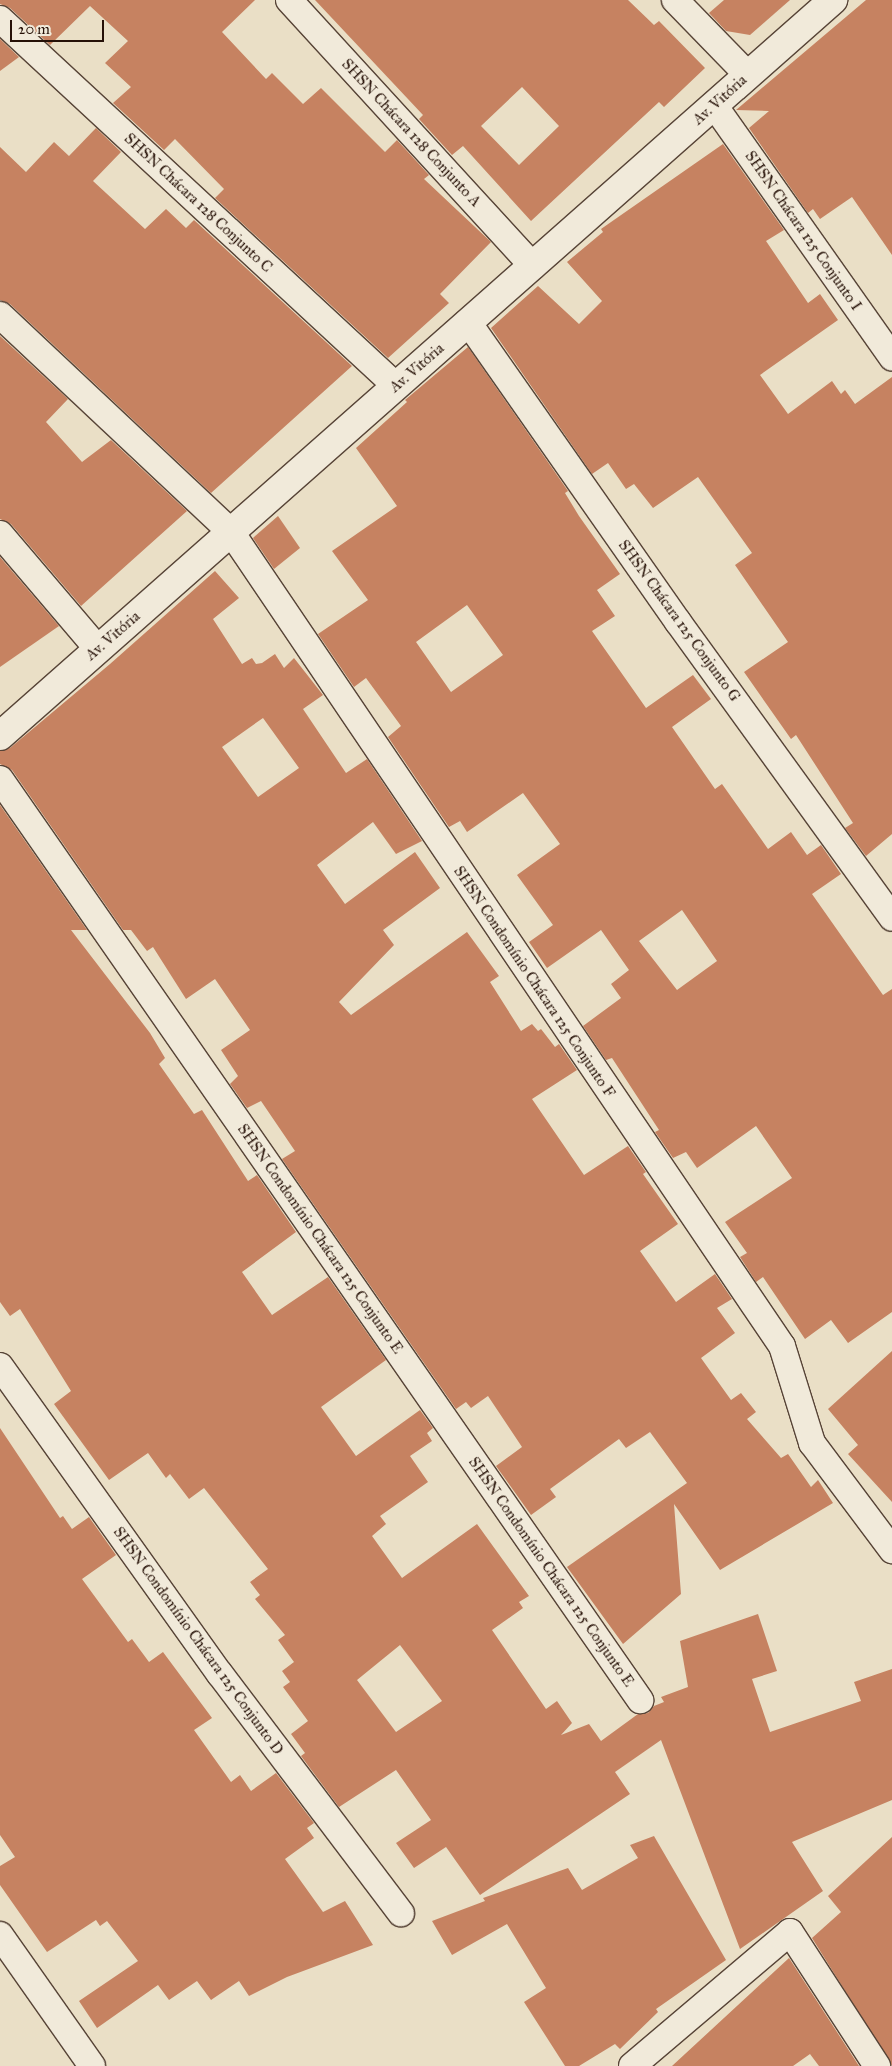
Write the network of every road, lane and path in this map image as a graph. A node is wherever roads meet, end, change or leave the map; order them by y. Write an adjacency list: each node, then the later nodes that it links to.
1 (289, 0): 7 (street, SHSN Chácara 128 Conjunto A)
2 (675, 0): 5 (street)
3 (833, 0): 5 (street, Av. Vitória)
4 (0, 19): 11 (street, SHSN Chácara 128 Conjunto C)
5 (748, 75): 6 (street, Av. Vitória)
6 (714, 105): 7 (street, Av. Vitória); 10 (street, SHSN Chácara 125 Conjunto I)
7 (533, 266): 9 (street, Av. Vitória)
8 (0, 314): 12 (street, SHSN Condomínio Chácara 125 Conjunto F)
9 (468, 322): 11 (street, Av. Vitória); 17 (street, SHSN Chácara 125 Conjunto G)
10 (892, 357)
11 (396, 386): 12 (street, Av. Vitória)
12 (231, 532): 14 (street, Av. Vitória); 19 (street, SHSN Condomínio Chácara 125 Conjunto F)
13 (0, 534): 14 (street)
14 (98, 649): 15 (street, Av. Vitória)
15 (0, 736)
16 (0, 779): 20 (street, SHSN Condomínio Chácara 125 Conjunto E)
17 (892, 918)
18 (0, 1366): 21 (street, SHSN Condomínio Chácara 125 Conjunto D)
19 (892, 1550)
20 (640, 1700)
21 (401, 1913)
22 (0, 1935): 23 (street)
23 (92, 2066)
24 (632, 2066): 25 (street)
25 (877, 2066)

